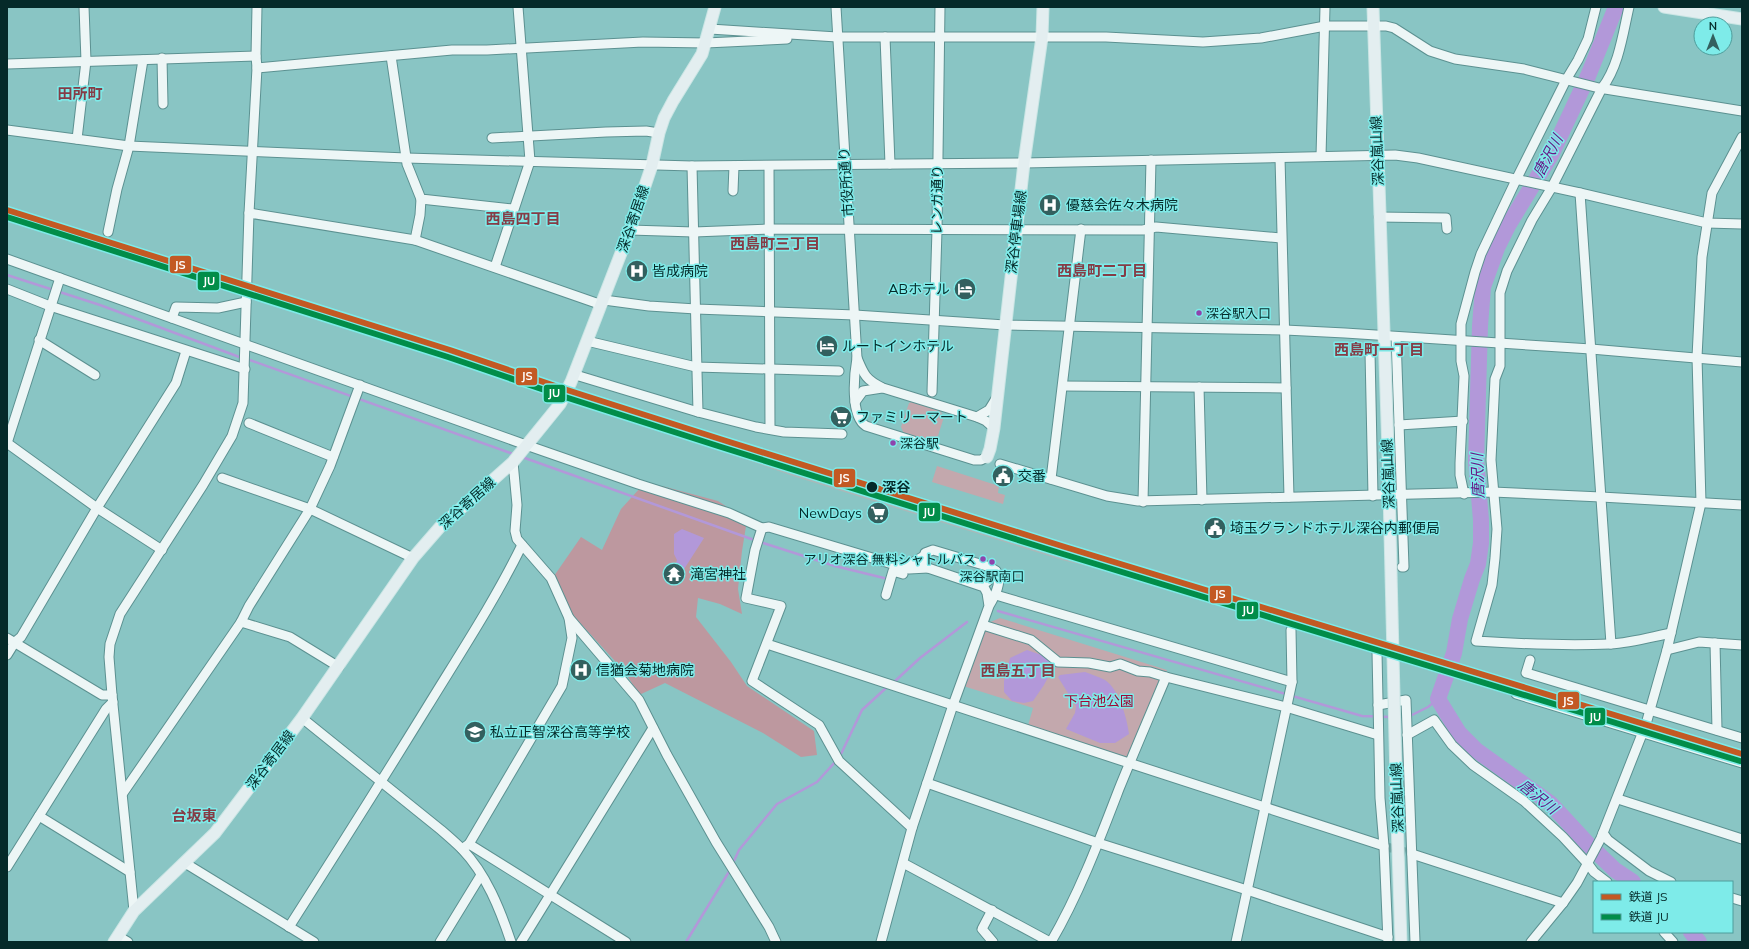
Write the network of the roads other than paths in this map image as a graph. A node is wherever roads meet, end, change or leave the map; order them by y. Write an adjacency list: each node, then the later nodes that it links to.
1 (84, 7): 28 (street)
2 (257, 7): 24 (street)
3 (518, 7): 23 (street)
4 (716, 7): 17 (main road, 深谷寄居線)
5 (836, 7): 18 (street, 市役所通り)
6 (940, 7): 20 (street, レンガ通り)
7 (1043, 7): 21 (main road, 深谷停車場線)
8 (1325, 7): 15 (street)
9 (1373, 7): 16 (main road, 深谷嵐山線)
10 (1596, 7): 31 (street)
11 (1629, 7): 32 (street)
12 (1664, 7): 13 (main road)
13 (1717, 11): 14 (main road)
14 (1742, 19)
15 (1325, 26): 16 (street); 21 (street); 44 (street)
16 (1373, 26): 31 (street); 43 (main road, 深谷嵐山線)
17 (710, 29): 18 (street); 22 (main road, 深谷寄居線)
18 (837, 37): 19 (street); 22 (street); 49 (street, 市役所通り)
19 (885, 37): 20 (street); 50 (street)
20 (940, 37): 21 (street); 51 (street, レンガ通り)
21 (1042, 37): 52 (main road, 深谷停車場線)
22 (706, 43): 23 (street); 36 (main road, 深谷寄居線)
23 (522, 48): 25 (street); 37 (street)
24 (256, 56): 26 (street); 30 (street)
25 (391, 56): 30 (street); 45 (street)
26 (162, 58): 27 (street); 33 (street)
27 (143, 60): 28 (street); 41 (street)
28 (86, 61): 29 (street); 40 (street)
29 (7, 64)
30 (257, 68): 42 (street)
31 (1568, 80): 32 (street); 57 (street)
32 (1600, 88): 34 (street); 58 (street)
33 (163, 104)
34 (1742, 112)
35 (7, 130): 40 (street)
36 (659, 133): 37 (street); 53 (main road, 深谷寄居線)
37 (529, 136): 39 (street); 48 (street)
38 (1742, 137): 65 (street)
39 (492, 138)
40 (77, 139): 41 (street)
41 (129, 146): 42 (street); 75 (street)
42 (253, 152): 45 (street); 63 (street)
43 (1377, 154): 44 (street); 57 (street); 64 (main road, 深谷嵐山線)
44 (1321, 156): 46 (street)
45 (406, 158): 48 (street); 61 (street)
46 (1280, 158): 47 (street); 77 (street)
47 (1151, 160): 52 (street); 67 (street)
48 (530, 161): 53 (street); 62 (street)
49 (845, 164): 50 (street); 56 (street); 73 (street, 市役所通り)
50 (890, 164): 51 (street)
51 (937, 164): 52 (street); 74 (street, レンガ通り)
52 (1024, 164): 69 (main road, 深谷停車場線)
53 (652, 165): 54 (street); 72 (main road, 深谷寄居線)
54 (692, 166): 55 (street); 76 (street)
55 (734, 166): 56 (street); 59 (street)
56 (769, 166): 68 (street)
57 (1518, 180): 58 (street); 99 (street)
58 (1549, 186): 60 (street); 100 (street)
59 (733, 191)
60 (1580, 193): 65 (street); 102 (street)
61 (421, 199): 62 (street); 78 (street)
62 (513, 209): 80 (street)
63 (249, 213): 78 (street); 83 (street)
64 (1379, 217): 71 (street); 95 (main road, 深谷嵐山線)
65 (1707, 223): 66 (street); 105 (street)
66 (1742, 224)
67 (1150, 228): 70 (street); 77 (street); 93 (street)
68 (769, 229): 73 (street); 76 (street); 87 (street)
69 (1017, 229): 70 (street); 74 (street); 91 (main road, 深谷停車場線)
70 (1081, 229): 92 (street)
71 (1447, 229)
72 (630, 230): 76 (street); 84 (main road, 深谷寄居線)
73 (849, 230): 74 (street); 88 (street, 市役所通り)
74 (937, 230): 90 (street, レンガ通り)
75 (108, 232)
76 (694, 232): 86 (street)
77 (1281, 238): 94 (street)
78 (415, 240): 80 (street)
79 (7, 259): 81 (street)
80 (495, 267): 84 (street)
81 (59, 280): 85 (street); 89 (street)
82 (7, 289): 85 (street)
83 (246, 302): 89 (street); 101 (street)
84 (603, 302): 86 (street); 98 (main road, 深谷寄居線)
85 (51, 304): 97 (street); 103 (street)
86 (696, 309): 87 (street); 108 (street)
87 (770, 312): 88 (street); 110 (street)
88 (855, 315): 90 (street); 106 (street, 市役所通り)
89 (172, 318): 101 (street)
90 (933, 320): 91 (street); 120 (street, レンガ通り)
91 (1005, 325): 92 (street); 121 (main road, 深谷停車場線)
92 (1070, 326): 93 (street); 114 (street)
93 (1147, 327): 94 (street); 116 (street)
94 (1285, 330): 95 (street); 119 (street)
95 (1384, 336): 96 (street); 238 (main road, 深谷嵐山線, bridge)
96 (1396, 336): 99 (street); 127 (street)
97 (39, 340): 112 (street); 131 (street)
98 (587, 341): 108 (street); 132 (main road, 深谷寄居線)
99 (1463, 341): 100 (street); 125 (street)
100 (1498, 343): 102 (street); 139 (street)
101 (245, 346): 109 (street); 115 (street)
102 (1591, 349): 105 (street); 144 (street)
103 (186, 351): 109 (street); 149 (street)
104 (1370, 352): 141 (street)
105 (1697, 357): 107 (street); 147 (street)
106 (857, 358): 118 (street); 122 (street)
107 (1742, 362)
108 (696, 367): 110 (street); 123 (street)
109 (245, 369): 153 (street)
110 (770, 370): 111 (street); 129 (street)
111 (839, 371)
112 (95, 375)
113 (579, 376): 123 (street)
114 (1063, 386): 116 (street); 138 (street)
115 (359, 387): 132 (street); 133 (street)
116 (1145, 387): 117 (street); 146 (street)
117 (1199, 387): 119 (street); 145 (street)
118 (883, 388): 122 (street); 124 (street)
119 (1286, 388): 143 (street)
120 (932, 392)
121 (997, 396): 124 (street); 128 (main road, 深谷停車場線)
122 (855, 402): 134 (street)
123 (698, 412): 129 (street)
124 (978, 417): 128 (street)
125 (1463, 421): 127 (street); 140 (street)
126 (249, 423): 133 (street)
127 (1399, 425): 142 (street)
128 (994, 428): 134 (main road, 深谷停車場線)
129 (770, 429): 130 (street)
130 (842, 434)
131 (7, 443): 149 (street)
132 (525, 447): 135 (main road, 深谷寄居線); 151 (street)
133 (332, 457): 150 (street)
134 (987, 457)
135 (513, 462): 152 (street); 155 (main road, 深谷寄居線)
136 (1000, 464): 138 (street)
137 (222, 478): 150 (street)
138 (1051, 479): 146 (street)
139 (1492, 492): 140 (street); 144 (street); 170 (street)
140 (1466, 494): 142 (street)
141 (1373, 496): 142 (street); 143 (street)
142 (1402, 496): 157 (street)
143 (1289, 497): 145 (street)
144 (1601, 497): 147 (street); 170 (street)
145 (1202, 500): 146 (street)
146 (1143, 502)
147 (1701, 503): 148 (street); 167 (street)
148 (1742, 505)
149 (97, 508): 153 (street); 168 (street)
150 (310, 509): 155 (street); 164 (street)
151 (762, 529): 156 (street); 169 (street)
152 (522, 544): 163 (street); 195 (street)
153 (162, 550): 181 (street)
154 (924, 556): 156 (street); 158 (street); 159 (street)
155 (413, 558): 177 (main road, 深谷寄居線)
156 (898, 566): 158 (street); 161 (street)
157 (1402, 567)
158 (928, 568): 160 (street)
159 (996, 570): 160 (street); 162 (street)
160 (982, 585): 162 (street)
161 (886, 595)
162 (992, 599): 165 (street); 179 (street)
163 (570, 618): 187 (street); 208 (street)
164 (241, 622): 177 (street); 197 (street)
165 (983, 625): 178 (street); 182 (street)
166 (1291, 630): 179 (street)
167 (1670, 633): 170 (street); 173 (street)
168 (11, 640): 175 (street); 181 (street)
169 (767, 644): 182 (street); 203 (street)
170 (1611, 644)
171 (1715, 644): 172 (street); 173 (street); 188 (street)
172 (1742, 645)
173 (1667, 650): 185 (street)
174 (1377, 652): 183 (street)
175 (7, 655)
176 (1530, 660): 185 (street)
177 (338, 667): 186 (main road, 深谷寄居線)
178 (1166, 677): 184 (street); 193 (street)
179 (1292, 683): 184 (street)
180 (1516, 694): 189 (street)
181 (112, 698): 197 (street); 202 (street)
182 (953, 705): 193 (street); 196 (street)
183 (1378, 705): 190 (street); 191 (street)
184 (1286, 707): 190 (street); 201 (street)
185 (1650, 711): 188 (street); 189 (street)
186 (302, 718): 195 (street); 211 (main road, 深谷寄居線)
187 (653, 728): 219 (street); 233 (street)
188 (1717, 730): 192 (street)
189 (1643, 733): 194 (street); 199 (street)
190 (1378, 735): 198 (street)
191 (1407, 735): 200 (street); 210 (street)
192 (1742, 738)
193 (1129, 763): 201 (street); 206 (street)
194 (1742, 763)
195 (382, 782): 208 (street); 223 (street)
196 (927, 783): 203 (street); 206 (street)
197 (123, 794): 214 (street)
198 (1380, 798): 200 (street); 207 (street)
199 (1618, 799): 204 (street); 205 (street)
200 (1410, 804): 209 (street)
201 (1264, 807): 207 (street); 218 (street)
202 (39, 816): 213 (street); 214 (street)
203 (912, 828): 212 (street)
204 (1602, 836): 210 (street); 217 (street)
205 (1742, 839)
206 (1098, 843): 218 (street); 236 (street)
207 (1384, 846): 226 (street)
208 (466, 847): 215 (street); 219 (street)
209 (1412, 854): 220 (street); 239 (street)
210 (1589, 861): 216 (street); 220 (street)
211 (185, 863): 222 (main road, 深谷寄居線); 223 (street)
212 (903, 863): 221 (street); 234 (street)
213 (7, 867)
214 (130, 872): 222 (street)
215 (481, 875): 229 (street); 230 (street)
216 (1606, 881)
217 (1669, 881)
218 (1247, 890): 226 (street); 237 (street)
219 (551, 896): 231 (street); 232 (street)
220 (1563, 903): 240 (street)
221 (992, 910): 235 (street); 236 (street)
222 (134, 911): 225 (main road, 深谷寄居線)
223 (289, 927): 227 (street)
224 (1665, 933): 241 (street)
225 (116, 939): 228 (street)
226 (1388, 939)
227 (311, 941)
228 (128, 942)
229 (440, 942)
230 (511, 942)
231 (521, 942)
232 (626, 942)
233 (776, 942)
234 (881, 942)
235 (993, 942)
236 (1050, 942)
237 (1236, 942)
238 (1402, 942)
239 (1415, 942)
240 (1531, 942)
241 (1673, 942)

